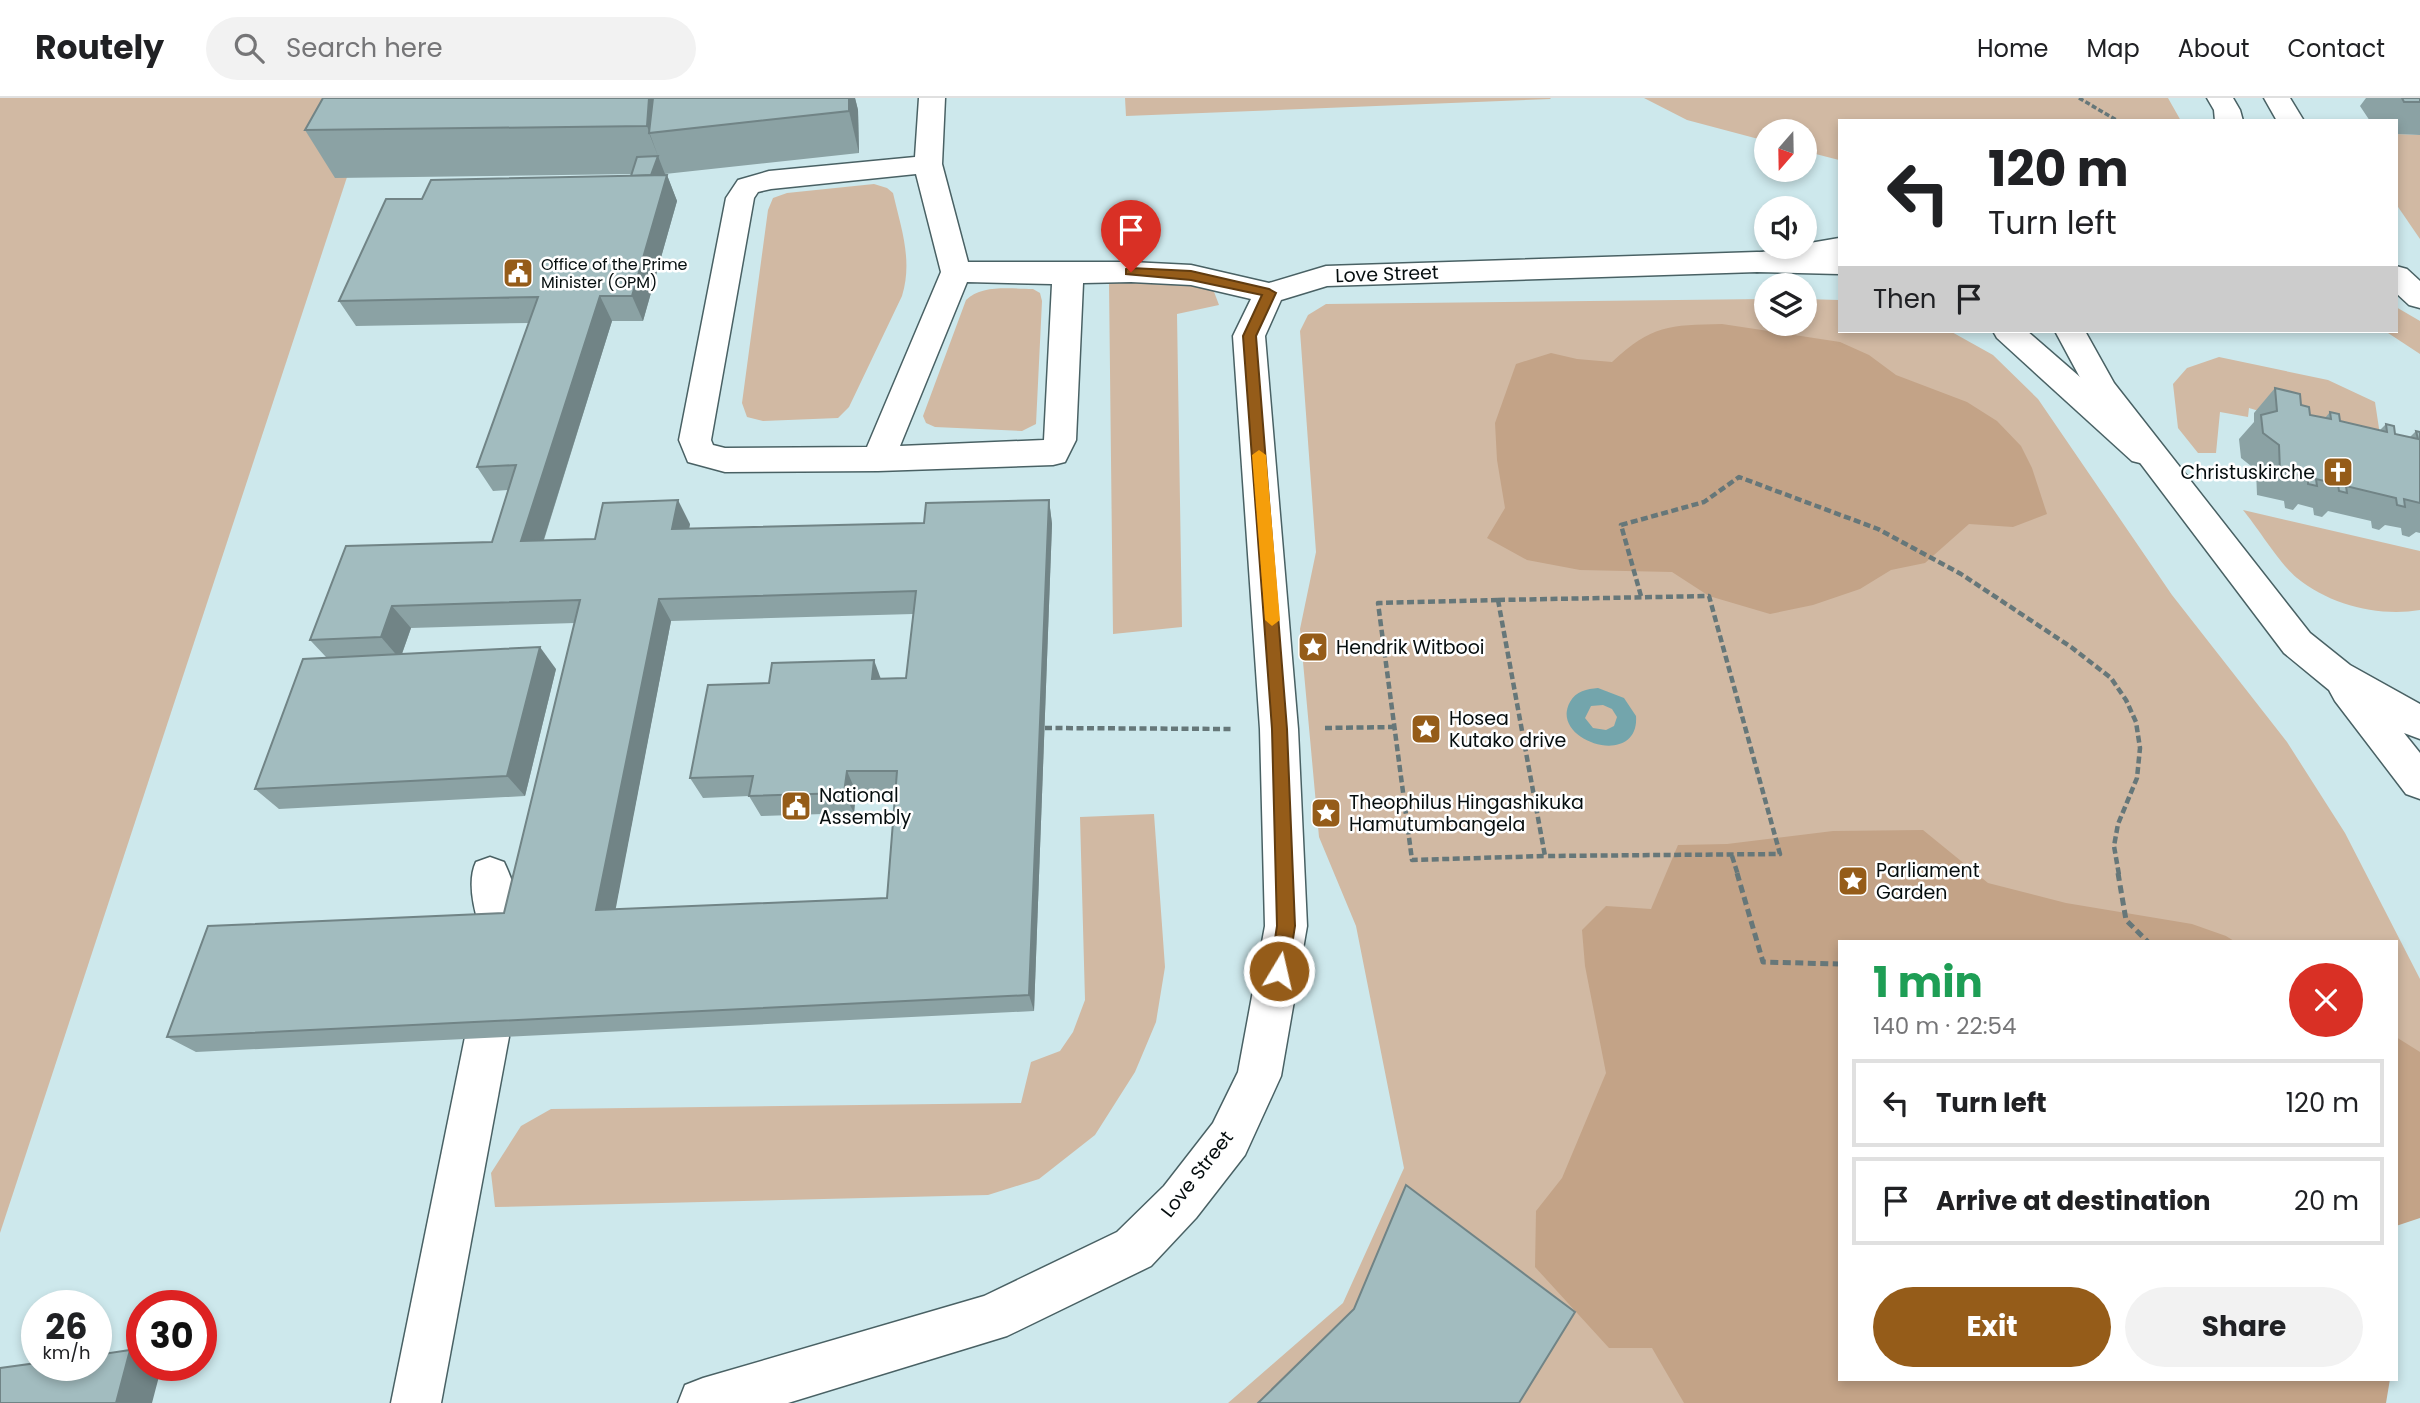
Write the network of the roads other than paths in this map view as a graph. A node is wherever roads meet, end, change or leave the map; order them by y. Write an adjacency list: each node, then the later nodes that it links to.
1 (932, 98): 6 (street)
2 (2220, 98): 4 (street)
3 (2277, 98): 5 (street)
4 (2229, 119)
5 (2290, 119)
6 (928, 164): 8 (street); 16 (street)
7 (1837, 260): 12 (street, Love Street)
8 (956, 272): 9 (street); 16 (street)
9 (1068, 274): 12 (street); 16 (street)
10 (2398, 277): 13 (street)
11 (2398, 289): 13 (street)
12 (1269, 293): 25 (street, Love Street)
13 (2420, 300)
14 (2010, 333): 17 (street)
15 (2071, 333): 17 (street)
16 (878, 459)
17 (2172, 482): 18 (street)
18 (2337, 676): 19 (street); 20 (street)
19 (2420, 723)
20 (2420, 782)
21 (490, 876): 22 (street)
22 (502, 932)
23 (487, 1037): 24 (street)
24 (416, 1403)
25 (703, 1403)

